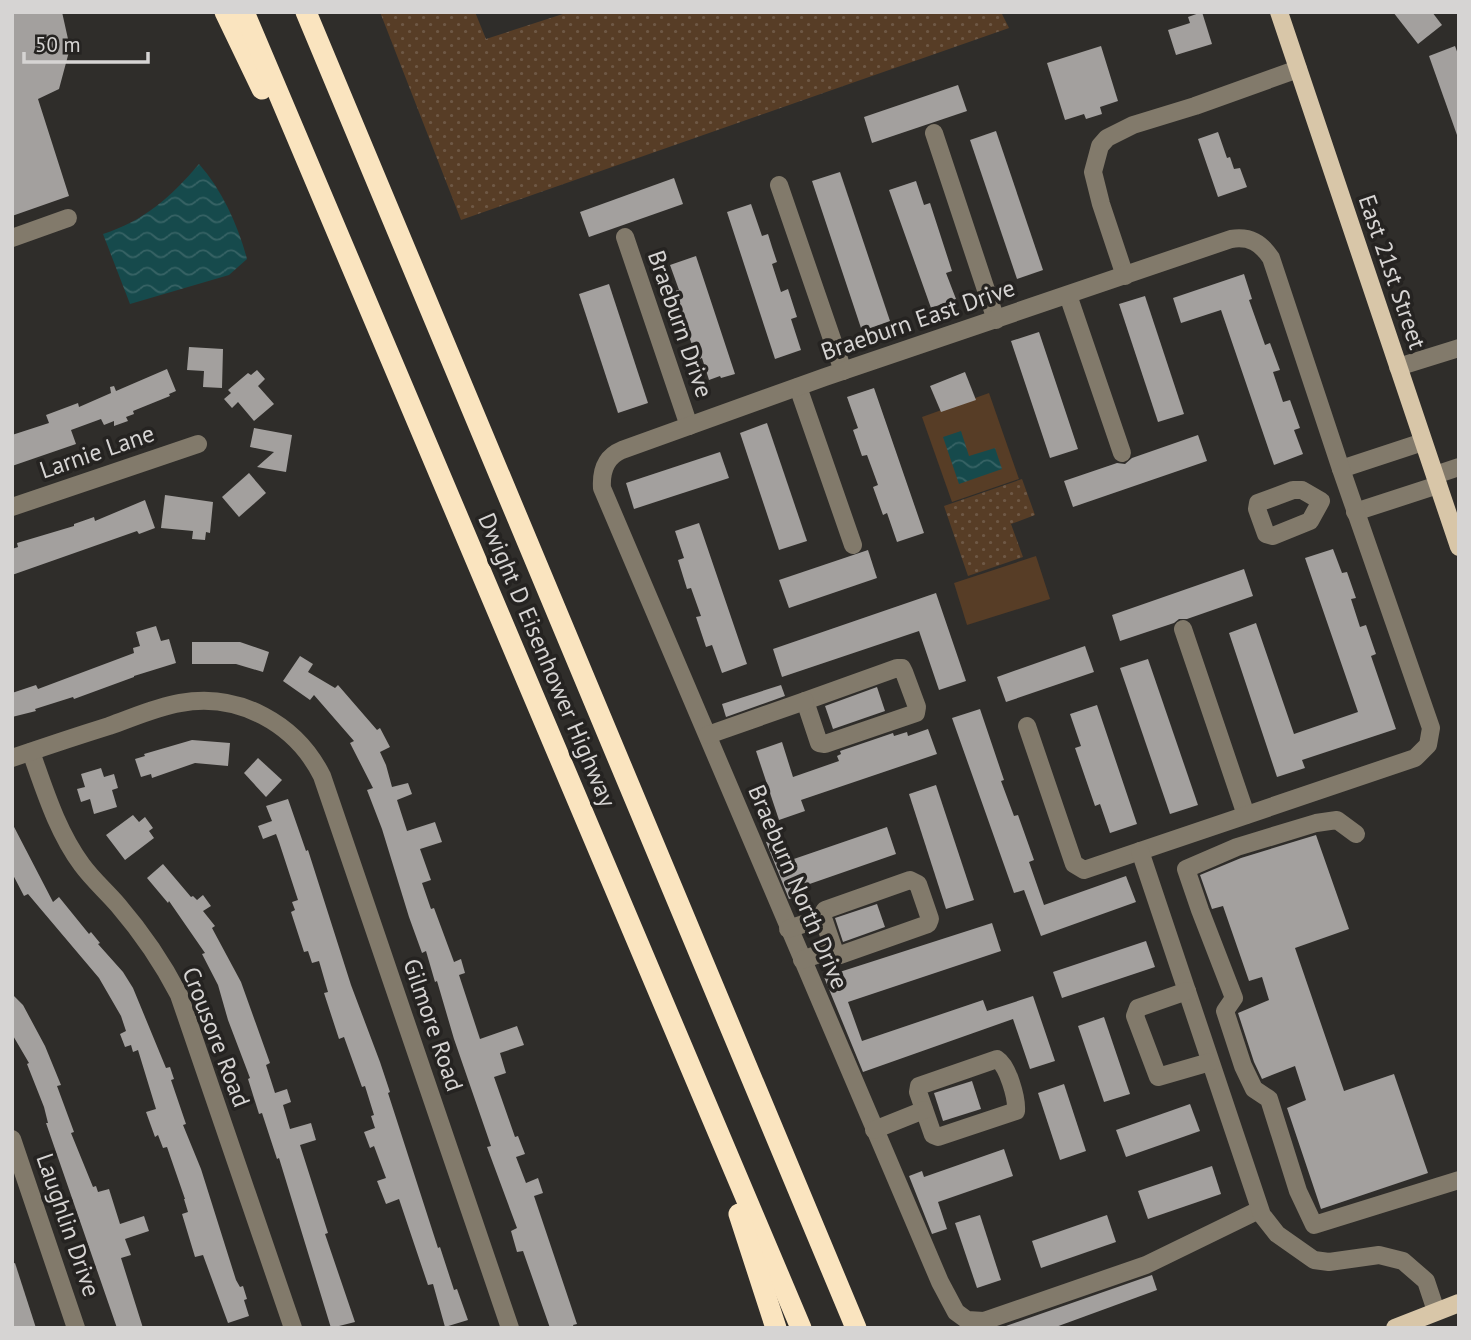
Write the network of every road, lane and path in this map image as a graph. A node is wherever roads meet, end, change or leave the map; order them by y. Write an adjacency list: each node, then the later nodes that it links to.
1 (225, 12): 13 (highway)
2 (244, 12): 13 (highway, Dwight D Eisenhower Highway)
3 (306, 12): 61 (highway, Dwight D Eisenhower Highway)
4 (1279, 12): 5 (main road, East 21st Street)
5 (1298, 69): 11 (street); 16 (main road, East 21st Street)
6 (933, 133): 14 (street)
7 (779, 185): 17 (street)
8 (68, 218): 10 (street)
9 (625, 237): 19 (street, Braeburn Drive)
10 (12, 239)
11 (1125, 276): 12 (street, Braeburn East Drive); 25 (street, Braeburn East Drive)
12 (1069, 295): 14 (street, Braeburn East Drive); 22 (street)
13 (372, 314): 48 (highway, Dwight D Eisenhower Highway)
14 (996, 320): 17 (street, Braeburn East Drive)
15 (1459, 348): 16 (street)
16 (1398, 367): 20 (main road, East 21st Street)
17 (843, 371): 18 (street, Braeburn East Drive)
18 (798, 387): 19 (street, Braeburn East Drive); 31 (street)
19 (689, 426): 23 (street, Braeburn East Drive)
20 (1423, 442): 25 (street); 26 (main road, East 21st Street)
21 (198, 444): 29 (street, Larnie Lane)
22 (1122, 453)
23 (605, 466): 36 (street, Braeburn North Drive)
24 (1459, 467): 26 (street)
25 (1340, 470): 27 (street)
26 (1436, 480): 30 (street); 32 (main road, East 21st Street)
27 (1348, 491): 28 (street); 30 (street)
28 (1321, 501)
29 (12, 507)
30 (1355, 512): 39 (street)
31 (853, 545)
32 (1459, 547)
33 (1183, 629): 39 (street)
34 (805, 701): 34 (street); 36 (street)
35 (1027, 726): 41 (street)
36 (708, 735): 43 (street, Braeburn North Drive)
37 (31, 752): 38 (street, Gilmore Road); 57 (street, Crousore Road); 58 (street, Gilmore Road)
38 (12, 758)
39 (1246, 815): 41 (street)
40 (1356, 834): 52 (street)
41 (1140, 851): 46 (street)
42 (822, 918): 43 (street); 44 (street); 44 (street)
43 (788, 929): 45 (street, Braeburn North Drive)
44 (833, 949): 45 (street)
45 (802, 960): 50 (street, Braeburn North Drive)
46 (1187, 991): 47 (street); 47 (street)
47 (1210, 1062): 53 (street)
48 (695, 1078): 59 (highway); 60 (highway, Dwight D Eisenhower Highway)
49 (923, 1110): 49 (street); 50 (street)
50 (874, 1130): 53 (street, Braeburn North Drive)
51 (12, 1139): 56 (street, Laughlin Drive)
52 (1459, 1180)
53 (1259, 1210): 55 (street)
54 (1459, 1303): 55 (main road)
55 (1436, 1311): 62 (main road)
56 (76, 1328)
57 (293, 1328)
58 (510, 1328)
59 (776, 1328)
60 (801, 1328)
61 (856, 1328)
62 (1395, 1328)

